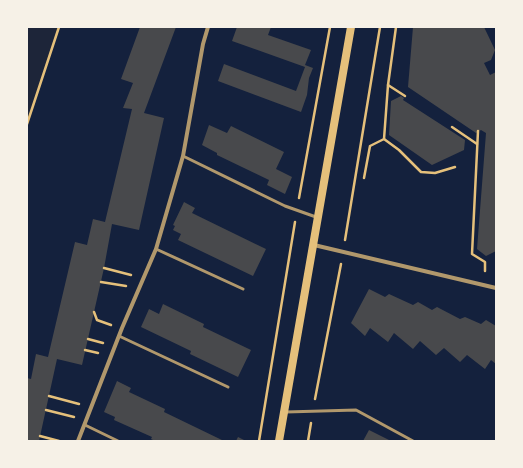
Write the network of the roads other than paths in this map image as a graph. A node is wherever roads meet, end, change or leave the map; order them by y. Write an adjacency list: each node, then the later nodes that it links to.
1 (208, 27): 3 (street)
2 (351, 27): 4 (main road)
3 (183, 156): 4 (lane); 6 (street)
4 (319, 218): 5 (main road)
5 (314, 245): 7 (street); 11 (main road)
6 (156, 249): 8 (lane); 9 (street)
7 (496, 288)
8 (243, 289)
9 (119, 336): 10 (lane); 12 (street)
10 (228, 387)
11 (284, 412): 15 (main road); 16 (lane)
12 (85, 423): 13 (street); 14 (lane)
13 (78, 441)
14 (118, 441)
15 (279, 441)
16 (413, 441)

